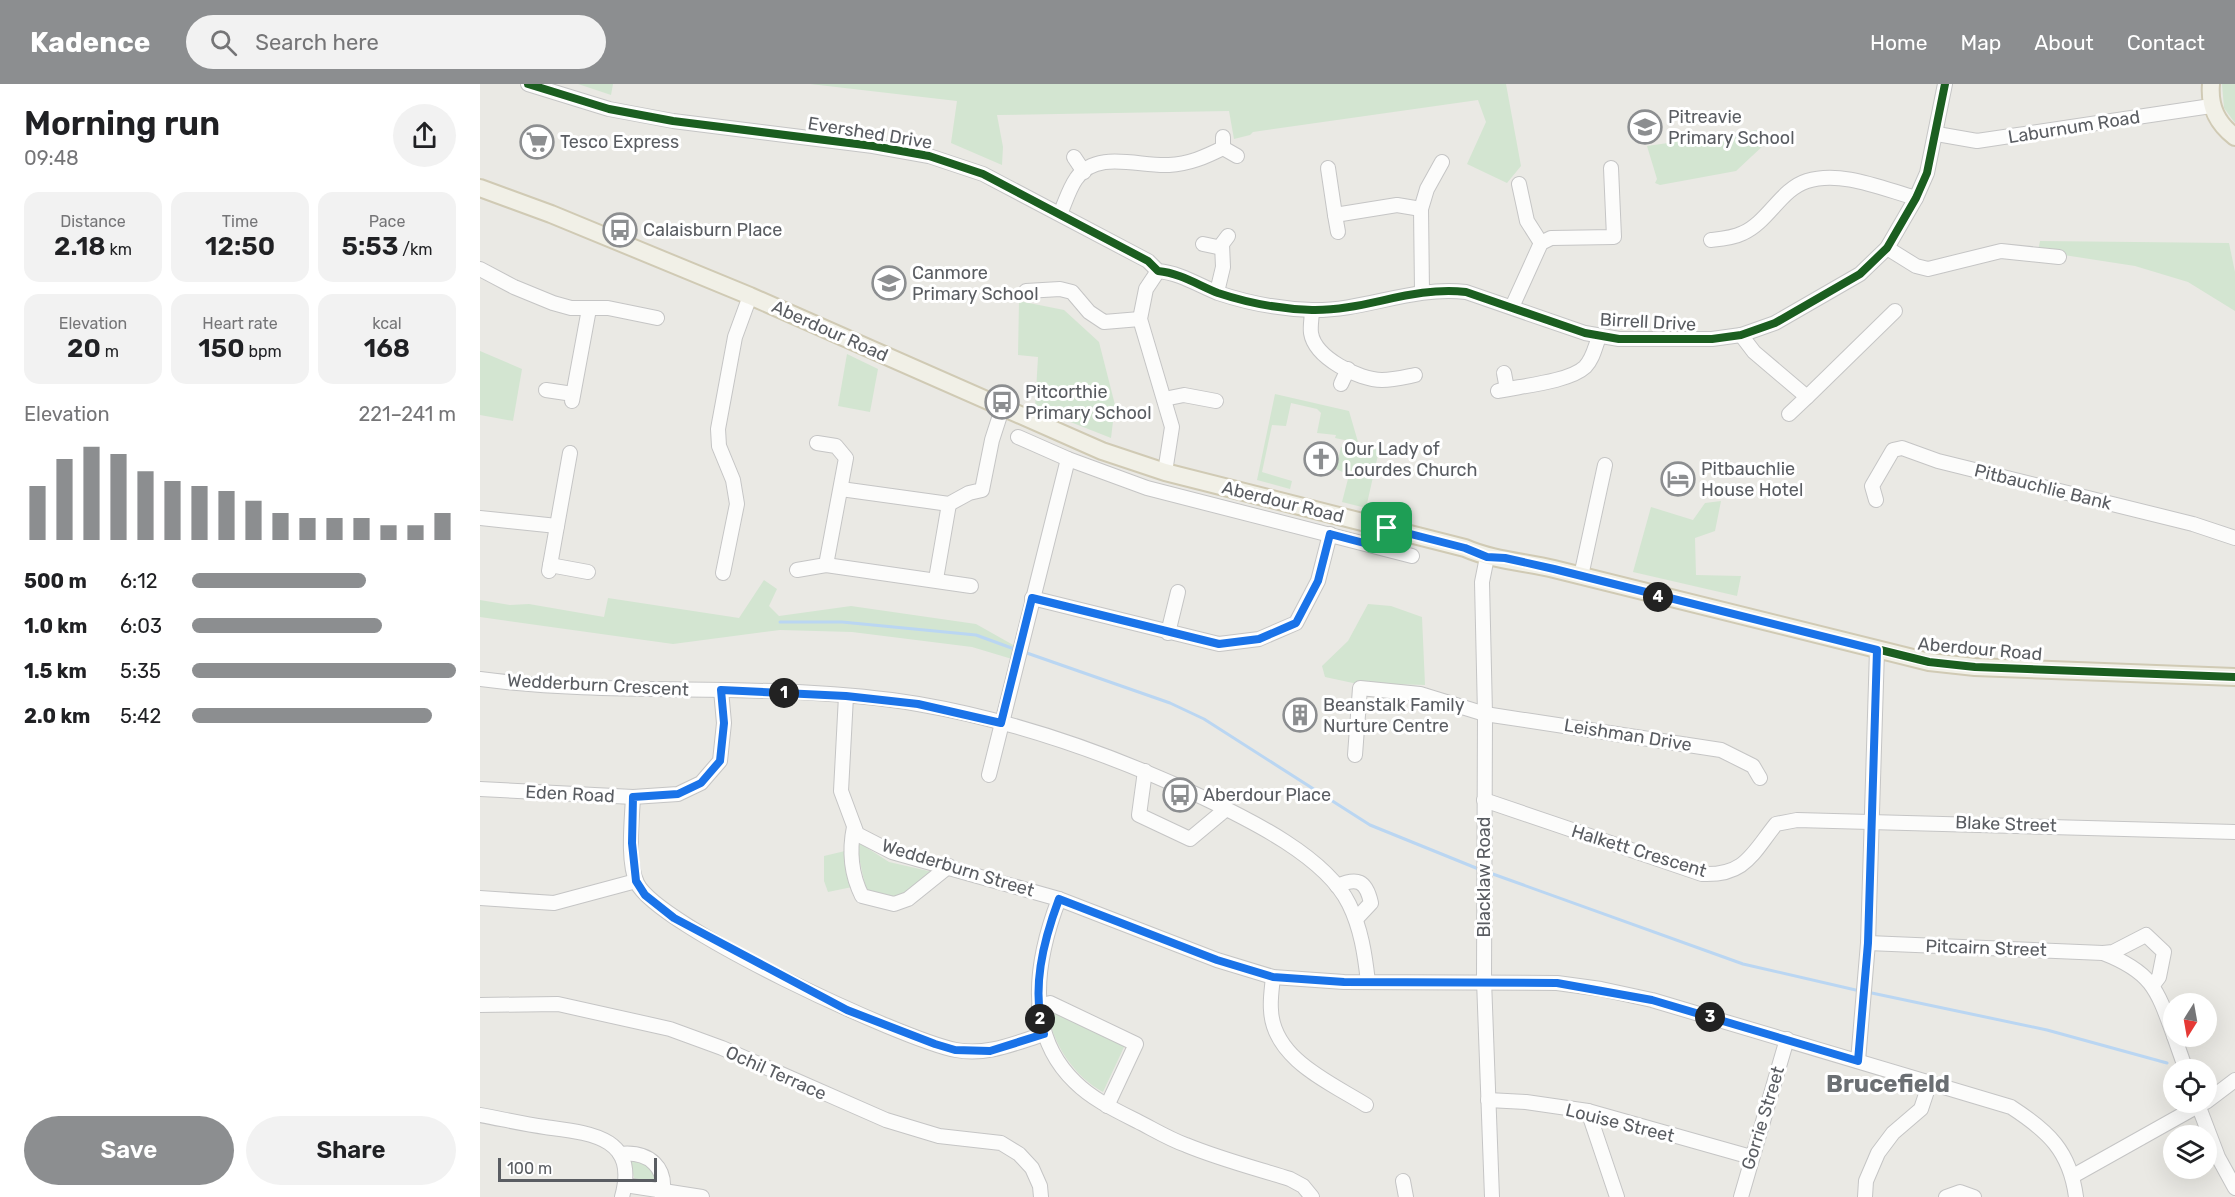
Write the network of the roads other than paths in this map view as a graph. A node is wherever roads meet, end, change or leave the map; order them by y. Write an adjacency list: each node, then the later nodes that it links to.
1 (528, 84): 17 (street, Evershed Drive)
2 (1946, 84): 5 (street, Birrell Drive)
3 (2211, 84): 4 (main road)
4 (2211, 106): 5 (street, Laburnum Road); 6 (main road)
5 (1937, 134): 15 (street, Birrell Drive)
6 (2235, 137)
7 (1237, 156): 12 (street)
8 (1074, 158): 12 (street)
9 (1442, 162): 16 (street)
10 (1328, 168): 18 (street)
11 (1611, 168): 21 (street)
12 (1084, 172): 17 (street)
13 (1519, 184): 21 (street)
14 (480, 188): 30 (main road, Aberdour Road)
15 (1916, 198): 20 (street); 23 (street, Birrell Drive)
16 (1421, 209): 18 (street); 28 (street)
17 (1060, 214): 26 (street, Evershed Drive)
18 (1335, 215): 19 (street)
19 (1338, 232)
20 (1711, 240)
21 (1541, 243): 31 (street)
22 (1203, 244): 29 (street)
23 (1887, 248): 24 (street); 37 (street, Birrell Drive)
24 (2059, 257)
25 (480, 269): 32 (street)
26 (1158, 271): 29 (street, Evershed Drive); 36 (street)
27 (1026, 291): 36 (street)
28 (1422, 291): 31 (street, Birrell Drive); 33 (street, Birrell Drive)
29 (1217, 292): 33 (street, Birrell Drive)
30 (750, 296): 47 (main road, Aberdour Road); 69 (street)
31 (1512, 307): 38 (street, Birrell Drive)
32 (589, 309): 35 (street); 43 (street)
33 (1312, 310): 39 (street)
34 (1895, 311): 44 (street)
35 (657, 318)
36 (1140, 320): 45 (street)
37 (1741, 335): 38 (street, Birrell Drive); 44 (street)
38 (1599, 337): 40 (street)
39 (1348, 369): 41 (street); 42 (street)
40 (1504, 373)
41 (1415, 375)
42 (1341, 384)
43 (546, 390)
44 (1806, 397): 48 (street)
45 (1164, 399): 46 (street); 54 (street)
46 (1216, 400)
47 (1002, 409): 54 (main road, Aberdour Road); 57 (street)
48 (1789, 414)
49 (1018, 437): 52 (street, Aberdour Road)
50 (817, 443): 55 (street)
51 (570, 453): 59 (street)
52 (1068, 459): 61 (street, Aberdour Road); 74 (street)
53 (1605, 465): 70 (street)
54 (1164, 472): 60 (main road, Aberdour Road)
55 (840, 489): 57 (street); 66 (street)
56 (1858, 490): 62 (street, Pitbauchlie Bank)
57 (949, 504): 71 (street)
58 (480, 518): 59 (street)
59 (557, 526): 68 (street)
60 (1387, 528): 63 (street); 65 (main road, Aberdour Road)
61 (1330, 534): 63 (street, Aberdour Road); 75 (street)
62 (2235, 538)
63 (1383, 548): 64 (street, Aberdour Road)
64 (1412, 556)
65 (1487, 557): 70 (main road, Aberdour Road); 81 (street, Blacklaw Road)
66 (826, 565): 67 (street); 71 (street)
67 (797, 570)
68 (588, 572)
69 (723, 573)
70 (1581, 576): 76 (main road, Aberdour Road)
71 (936, 579): 72 (street)
72 (971, 586)
73 (1178, 592): 75 (street)
74 (1032, 598): 75 (street); 82 (street)
75 (1168, 633)
76 (1877, 650): 77 (main road, Aberdour Road); 91 (street)
77 (2235, 677)
78 (480, 679): 79 (street, Wedderburn Crescent)
79 (721, 690): 80 (street, Wedderburn Crescent); 88 (street, Eden Road)
80 (846, 696): 82 (street, Wedderburn Crescent); 93 (street)
81 (1485, 714): 83 (street, Leishman Drive); 86 (street, Leishman Drive); 89 (street, Blacklaw Road)
82 (1001, 723): 84 (street, Wedderburn Crescent); 85 (street)
83 (1355, 755)
84 (1144, 771): 90 (street, Wedderburn Crescent); 90 (street)
85 (989, 776)
86 (1760, 778)
87 (480, 789): 88 (street, Eden Road)
88 (633, 797): 96 (street)
89 (1484, 800): 92 (street, Halkett Crescent); 104 (street, Blacklaw Road)
90 (1226, 808): 97 (street, Wedderburn Crescent)
91 (1873, 820): 92 (street, Blake Street); 94 (street, Blake Street); 101 (street)
92 (1776, 824)
93 (854, 827): 95 (street, Wedderburn Street); 95 (street)
94 (2235, 832)
95 (949, 866): 99 (street, Wedderburn Street)
96 (636, 881): 98 (street); 110 (street)
97 (1337, 886): 100 (street, Wedderburn Crescent); 100 (street)
98 (480, 898)
99 (1059, 899): 103 (street, Wedderburn Street); 108 (street)
100 (1356, 919): 105 (street, Wedderburn Crescent)
101 (1868, 943): 102 (street, Pitcairn Street); 112 (street)
102 (2103, 953): 106 (street, Pitcairn Street); 106 (street, Pitcairn Street)
103 (1273, 977): 105 (street, Wedderburn Street); 117 (street)
104 (1484, 980): 105 (street, Wedderburn Street); 111 (street, Wedderburn Street); 116 (street, Blacklaw Road)
105 (1368, 982)
106 (2153, 985): 109 (street, Pitcairn Street)
107 (480, 1005): 131 (street, Ochil Terrace)
108 (1039, 1007): 110 (street); 118 (street)
109 (2163, 1009)
110 (1044, 1034): 118 (street)
111 (1787, 1040): 112 (street, Wedderburn Street); 124 (street, Gorrie Street)
112 (1858, 1061): 114 (street, Wedderburn Street)
113 (2235, 1080): 115 (street)
114 (1930, 1082): 125 (street, Wedderburn Street); 137 (street)
115 (2217, 1093)
116 (1488, 1100): 119 (street, Louise Street); 134 (street, Blacklaw Road)
117 (1366, 1105)
118 (1107, 1106): 132 (street)
119 (1588, 1111): 124 (street, Louise Street); 135 (street)
120 (2186, 1113): 125 (street)
121 (2205, 1113): 127 (street)
122 (480, 1115): 123 (street)
123 (620, 1154): 128 (street); 129 (street)
124 (1751, 1158): 136 (street, Gorrie Street)
125 (2073, 1176): 140 (street, Wedderburn Street)
126 (1403, 1181): 133 (street)
127 (2235, 1188)
128 (624, 1191): 129 (street)
129 (663, 1194): 130 (street)
130 (702, 1197)
131 (1041, 1197)
132 (1312, 1197)
133 (1406, 1197)
134 (1492, 1197)
135 (1617, 1197)
136 (1741, 1197)
137 (1865, 1197)
138 (1946, 1197): 139 (street)
139 (1974, 1197)
140 (2076, 1197)

